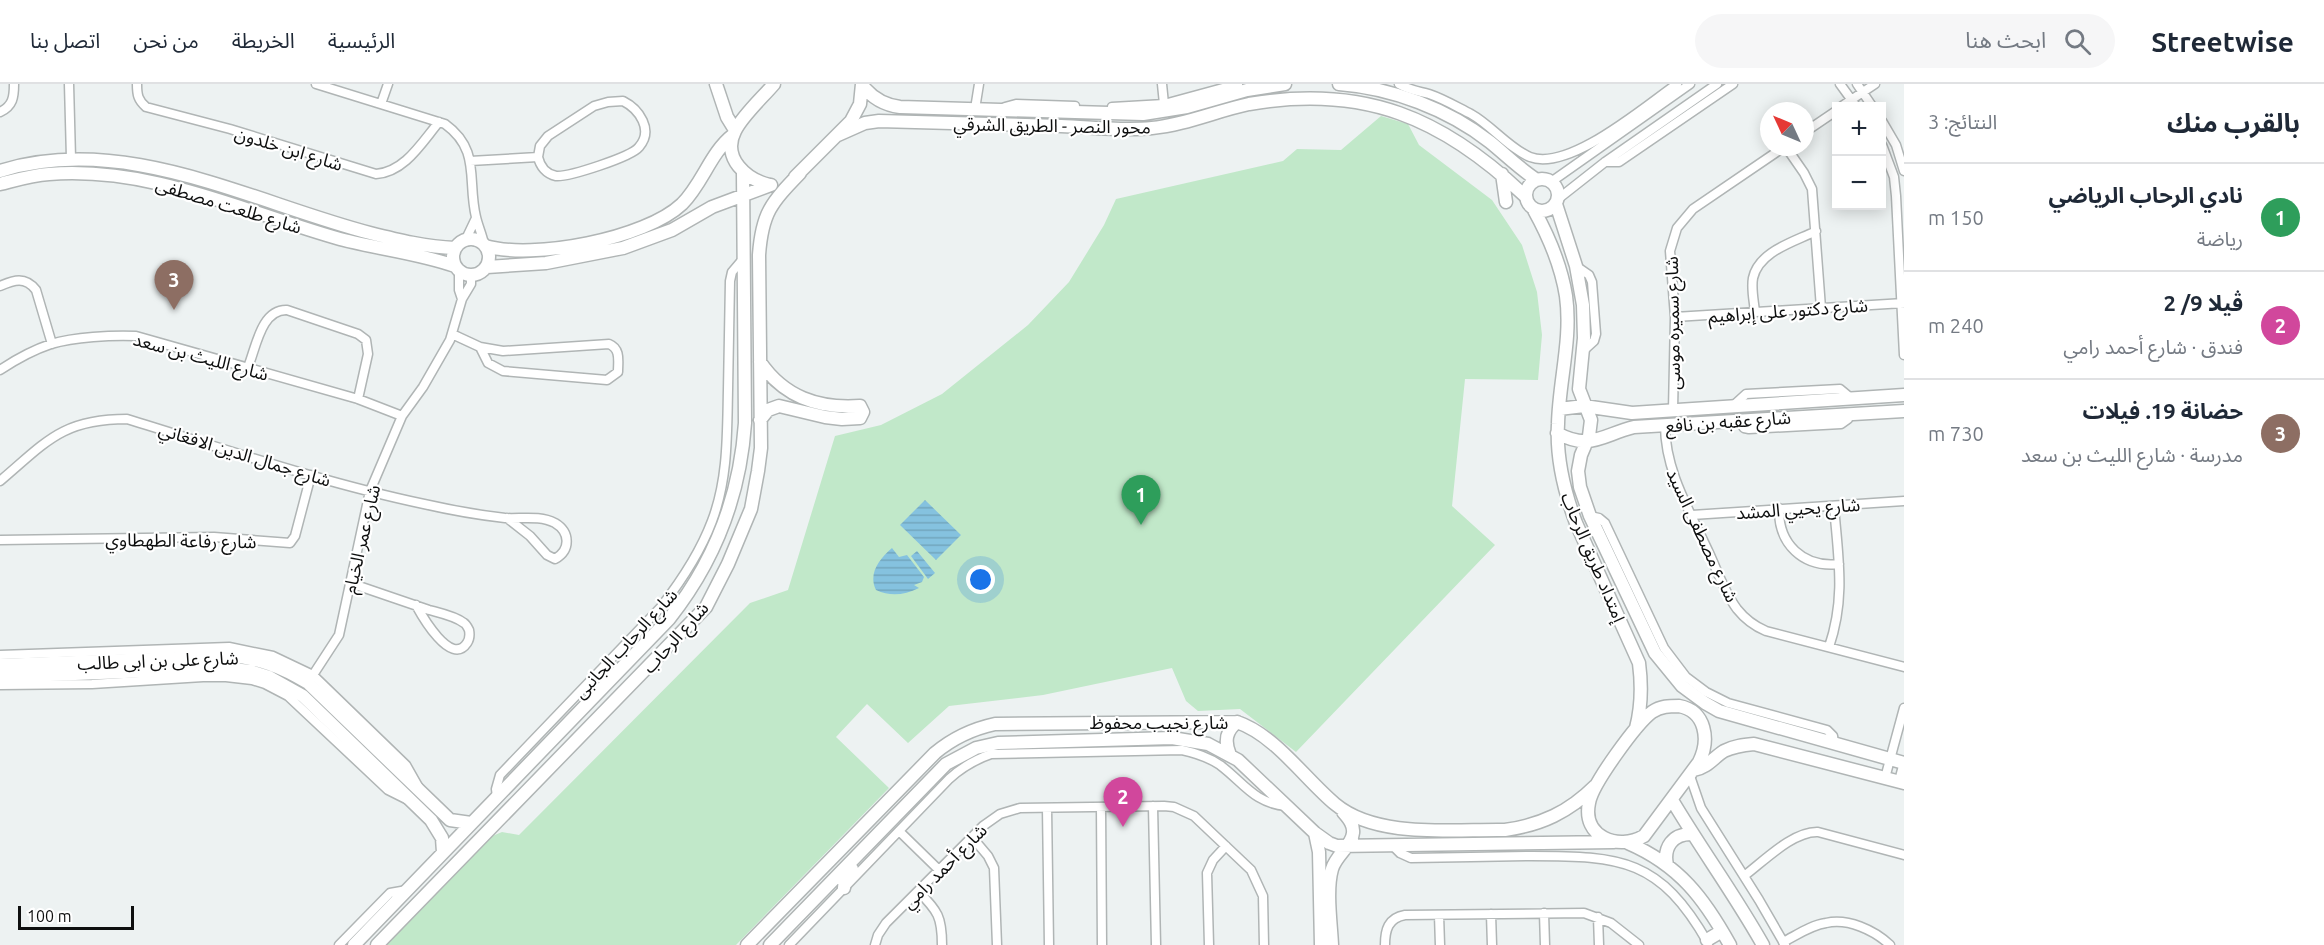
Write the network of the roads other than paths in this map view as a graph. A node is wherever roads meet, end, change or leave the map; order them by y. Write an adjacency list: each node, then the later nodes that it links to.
1 (14, 84): 32 (street)
2 (69, 84): 45 (street)
3 (136, 84): 34 (street, شارع ابن خلدون)
4 (316, 84): 27 (street)
5 (388, 84): 27 (street)
6 (716, 84): 38 (street)
7 (774, 84): 38 (street)
8 (862, 84): 29 (street, محور النصر - الطريق الشرقي); 39 (street)
9 (979, 84): 30 (street)
10 (1162, 84): 28 (street)
11 (1286, 84): 21 (street, محور النصر - الطريق الشرقي)
12 (1339, 84): 22 (street)
13 (1399, 84): 40 (street)
14 (1677, 84): 40 (street)
15 (1690, 84): 40 (street)
16 (1717, 84): 47 (street)
17 (1733, 84): 47 (street)
18 (1840, 84): 24 (street)
19 (1857, 84): 23 (street)
20 (1875, 84): 23 (street)
21 (1244, 86): 28 (street); 31 (street, محور النصر - الطريق الشرقي)
22 (1385, 88): 53 (street)
23 (1863, 92): 25 (street); 26 (street)
24 (1853, 102)
25 (1855, 102)
26 (1869, 102)
27 (381, 104): 34 (street)
28 (1164, 104): 31 (street)
29 (960, 108): 30 (street, محور النصر - الطريق الشرقي); 35 (street)
30 (975, 109): 31 (street, محور النصر - الطريق الشرقي)
31 (997, 110)
32 (0, 112)
33 (1832, 114): 36 (street)
34 (439, 122): 46 (street)
35 (958, 123): 39 (street, محور النصر - الطريق الشرقي); 52 (street, محور النصر - الطريق الشرقي)
36 (1814, 126)
37 (1886, 129): 49 (street)
38 (734, 133): 50 (street); 67 (street)
39 (838, 135): 51 (street, شارع الرحاب)
40 (1601, 142): 54 (street)
41 (538, 156): 41 (street); 46 (street)
42 (1771, 156): 79 (street, شارع سميره موسى)
43 (1791, 156): 65 (street)
44 (1885, 156): 57 (street)
45 (71, 158): 48 (street, شارع طلعت مصطفى); 68 (street, شارع طلعت مصطفى)
46 (470, 161): 64 (street)
47 (1605, 162): 61 (street)
48 (0, 171)
49 (1904, 171)
50 (743, 173): 56 (street); 58 (street, شارع الرحاب)
51 (800, 173): 56 (street); 73 (street, شارع الرحاب)
52 (1502, 174): 59 (street, محور النصر - الطريق الشرقي); 60 (street)
53 (1537, 180): 54 (street); 59 (street)
54 (1551, 182): 61 (street)
55 (0, 184): 71 (street, شارع طلعت مصطفى)
56 (771, 185): 58 (street)
57 (1900, 195): 62 (street)
58 (742, 196): 69 (street, شارع الرحاب); 70 (street)
59 (1526, 196): 63 (street)
60 (1506, 201)
61 (1557, 201): 63 (street); 91 (street, إمتداد طريق الرحاب)
62 (1900, 208): 76 (street)
63 (1534, 210): 92 (street, إمتداد طريق الرحاب)
64 (476, 218): 66 (street); 67 (street)
65 (1816, 231): 77 (street); 78 (street)
66 (466, 239): 67 (street); 68 (street)
67 (484, 245): 70 (street)
68 (455, 248): 71 (street)
69 (743, 259): 72 (street, شارع الرحاب); 127 (street, شارع الرحاب الجانبى)
70 (486, 267): 71 (street)
71 (462, 271): 75 (street, شارع عمر الخيام); 75 (street, شارع عمر الخيام)
72 (743, 273): 73 (street); 114 (street, شارع الرحاب)
73 (759, 273): 85 (street, شارع الرحاب)
74 (0, 286): 81 (street)
75 (462, 299): 80 (street, شارع عمر الخيام)
76 (1903, 303): 77 (street, شارع دكتور على إبراهيم); 84 (street)
77 (1821, 308): 78 (street, شارع دكتور على إبراهيم)
78 (1755, 312): 79 (street, شارع دكتور على إبراهيم)
79 (1675, 317): 93 (street, شارع سميره موسى)
80 (452, 334): 82 (street); 96 (street, شارع عمر الخيام)
81 (52, 344): 86 (street, شارع الليث بن سعد); 87 (street, شارع الليث بن سعد)
82 (480, 347): 83 (street); 88 (street)
83 (503, 351): 88 (street); 88 (street)
84 (1904, 355)
85 (760, 362): 97 (street, شارع الرحاب); 97 (street)
86 (248, 367): 90 (street, شارع الليث بن سعد); 90 (street)
87 (0, 370)
88 (503, 371)
89 (1904, 394): 93 (street, شارع عقبه بن نافع)
90 (358, 399): 96 (street, شارع الليث بن سعد)
91 (1584, 406): 92 (street, شارع عقبه بن نافع); 95 (street, شارع عقبه بن نافع); 102 (street, إمتداد طريق الرحاب)
92 (1559, 409): 101 (street, إمتداد طريق الرحاب)
93 (1672, 410): 95 (street, شارع عقبه بن نافع)
94 (1899, 411): 98 (street); 99 (street, شارع عقبه بن نافع)
95 (1632, 413): 100 (street)
96 (402, 416): 105 (street, شارع عمر الخيام)
97 (760, 420): 116 (street, شارع الرحاب)
98 (1904, 420)
99 (1665, 425): 100 (street, شارع عقبه بن نافع); 109 (street, شارع مصطفى السيد)
100 (1634, 428): 102 (street, شارع عقبه بن نافع)
101 (1557, 433): 102 (street); 133 (street, إمتداد طريق الرحاب)
102 (1586, 443): 118 (street, إمتداد طريق الرحاب)
103 (312, 475): 104 (street, شارع جمال الدين الافغاني); 105 (street, شارع جمال الدين الافغاني); 111 (street, شارع رفاعة الطهطاوي)
104 (0, 481)
105 (370, 491): 110 (street, شارع جمال الدين الافغاني); 113 (street, شارع عمر الخيام)
106 (1904, 501): 107 (street, شارع يحيي المشد)
107 (1834, 506): 108 (street, شارع يحيي المشد); 112 (street)
108 (1779, 508): 109 (street, شارع يحيي المشد); 112 (street)
109 (1692, 515): 117 (street, شارع مصطفى السيد)
110 (507, 518): 110 (street, شارع جمال الدين الافغاني)
111 (0, 540)
112 (1839, 564): 117 (street)
113 (350, 583): 115 (street); 124 (street, شارع عمر الخيام)
114 (689, 594): 116 (street); 130 (street, شارع الرحاب)
115 (416, 605): 115 (street)
116 (706, 607): 179 (street, شارع الرحاب)
117 (1829, 647): 121 (street, شارع مصطفى السيد)
118 (1659, 650): 126 (street, إمتداد طريق الرحاب); 131 (street)
119 (0, 655): 124 (street)
120 (0, 665): 122 (street, شارع على بن ابى طالب)
121 (1904, 667)
122 (24, 671): 123 (street, شارع على بن ابى طالب); 124 (street, شارع على بن ابى طالب); 143 (street, شارع على بن ابى طالب)
123 (0, 677)
124 (310, 679): 143 (street, شارع على بن ابى طالب)
125 (0, 685): 143 (street)
126 (1696, 697): 128 (street); 131 (street, إمتداد طريق الرحاب)
127 (573, 699): 130 (street); 144 (street, شارع الرحاب الجانبى)
128 (1688, 708): 133 (street); 139 (street)
129 (1904, 708): 136 (street)
130 (582, 709): 144 (street, شارع الرحاب)
131 (1757, 717): 136 (street, إمتداد طريق الرحاب)
132 (1238, 722): 134 (street, شارع نجيب محفوظ); 135 (street); 146 (street, شارع نجيب محفوظ)
133 (1636, 728): 142 (street)
134 (935, 753): 138 (street); 180 (street)
135 (1230, 754): 138 (street, شارع نجيب محفوظ); 148 (street, شارع نجيب محفوظ)
136 (1890, 759): 137 (street, إمتداد طريق الرحاب); 140 (street)
137 (1904, 763): 141 (street)
138 (946, 764): 163 (street)
139 (1692, 773): 140 (street); 145 (street); 166 (street)
140 (1885, 778): 141 (street)
141 (1901, 782)
142 (1595, 786): 146 (street, شارع نجيب محفوظ); 156 (street)
143 (416, 795): 151 (street, شارع على بن ابى طالب); 161 (street, شارع على بن ابى طالب)
144 (497, 797): 151 (street, شارع الرحاب)
145 (1672, 800): 154 (street); 157 (street)
146 (1336, 805): 160 (street)
147 (1153, 806): 149 (street, شارع أحمد رامي); 159 (street, شارع أحمد رامي); 188 (street)
148 (1286, 806): 152 (street); 153 (street, شارع نجيب محفوظ)
149 (1101, 807): 150 (street, شارع أحمد رامي); 187 (street)
150 (1047, 808): 155 (street, شارع أحمد رامي); 186 (street)
151 (471, 823): 161 (street, شارع الرحاب)
152 (899, 831): 165 (street); 167 (street)
153 (1315, 833): 160 (street, شارع نجيب محفوظ); 191 (street)
154 (1691, 834): 164 (street); 200 (street)
155 (972, 837): 165 (street, شارع أحمد رامي); 185 (street)
156 (1614, 842): 157 (street, شارع نجيب محفوظ); 158 (street, شارع نجيب محفوظ)
157 (1628, 843): 164 (street)
158 (1392, 845): 160 (street, شارع نجيب محفوظ); 175 (street)
159 (1226, 846): 189 (street); 190 (street, شارع أحمد رامي)
160 (1346, 847): 192 (street)
161 (443, 852): 168 (street, شارع الرحاب)
162 (1904, 855): 166 (street)
163 (855, 857): 167 (street); 181 (street)
164 (1667, 865): 174 (street)
165 (939, 870): 169 (street, شارع أحمد رامي)
166 (1744, 876): 176 (street)
167 (844, 888): 182 (street)
168 (407, 890): 177 (street); 178 (street, شارع الرحاب)
169 (918, 891): 183 (street, شارع أحمد رامي); 184 (street)
170 (1491, 914): 171 (street); 172 (street); 195 (street)
171 (1544, 914): 173 (street); 196 (street)
172 (1439, 915): 193 (street); 194 (street)
173 (1598, 917): 197 (street); 198 (street)
174 (1722, 931): 175 (street); 199 (street)
175 (1708, 943)
176 (1784, 944): 201 (street)
177 (339, 945)
178 (354, 945)
179 (378, 945)
180 (747, 945)
181 (770, 945)
182 (789, 945)
183 (876, 945)
184 (942, 945)
185 (997, 945)
186 (1049, 945)
187 (1102, 945)
188 (1156, 945)
189 (1209, 945)
190 (1264, 945)
191 (1321, 945)
192 (1332, 945)
193 (1384, 945)
194 (1440, 945)
195 (1492, 945)
196 (1545, 945)
197 (1599, 945)
198 (1639, 945)
199 (1730, 945)
200 (1763, 945)
201 (1890, 945)

